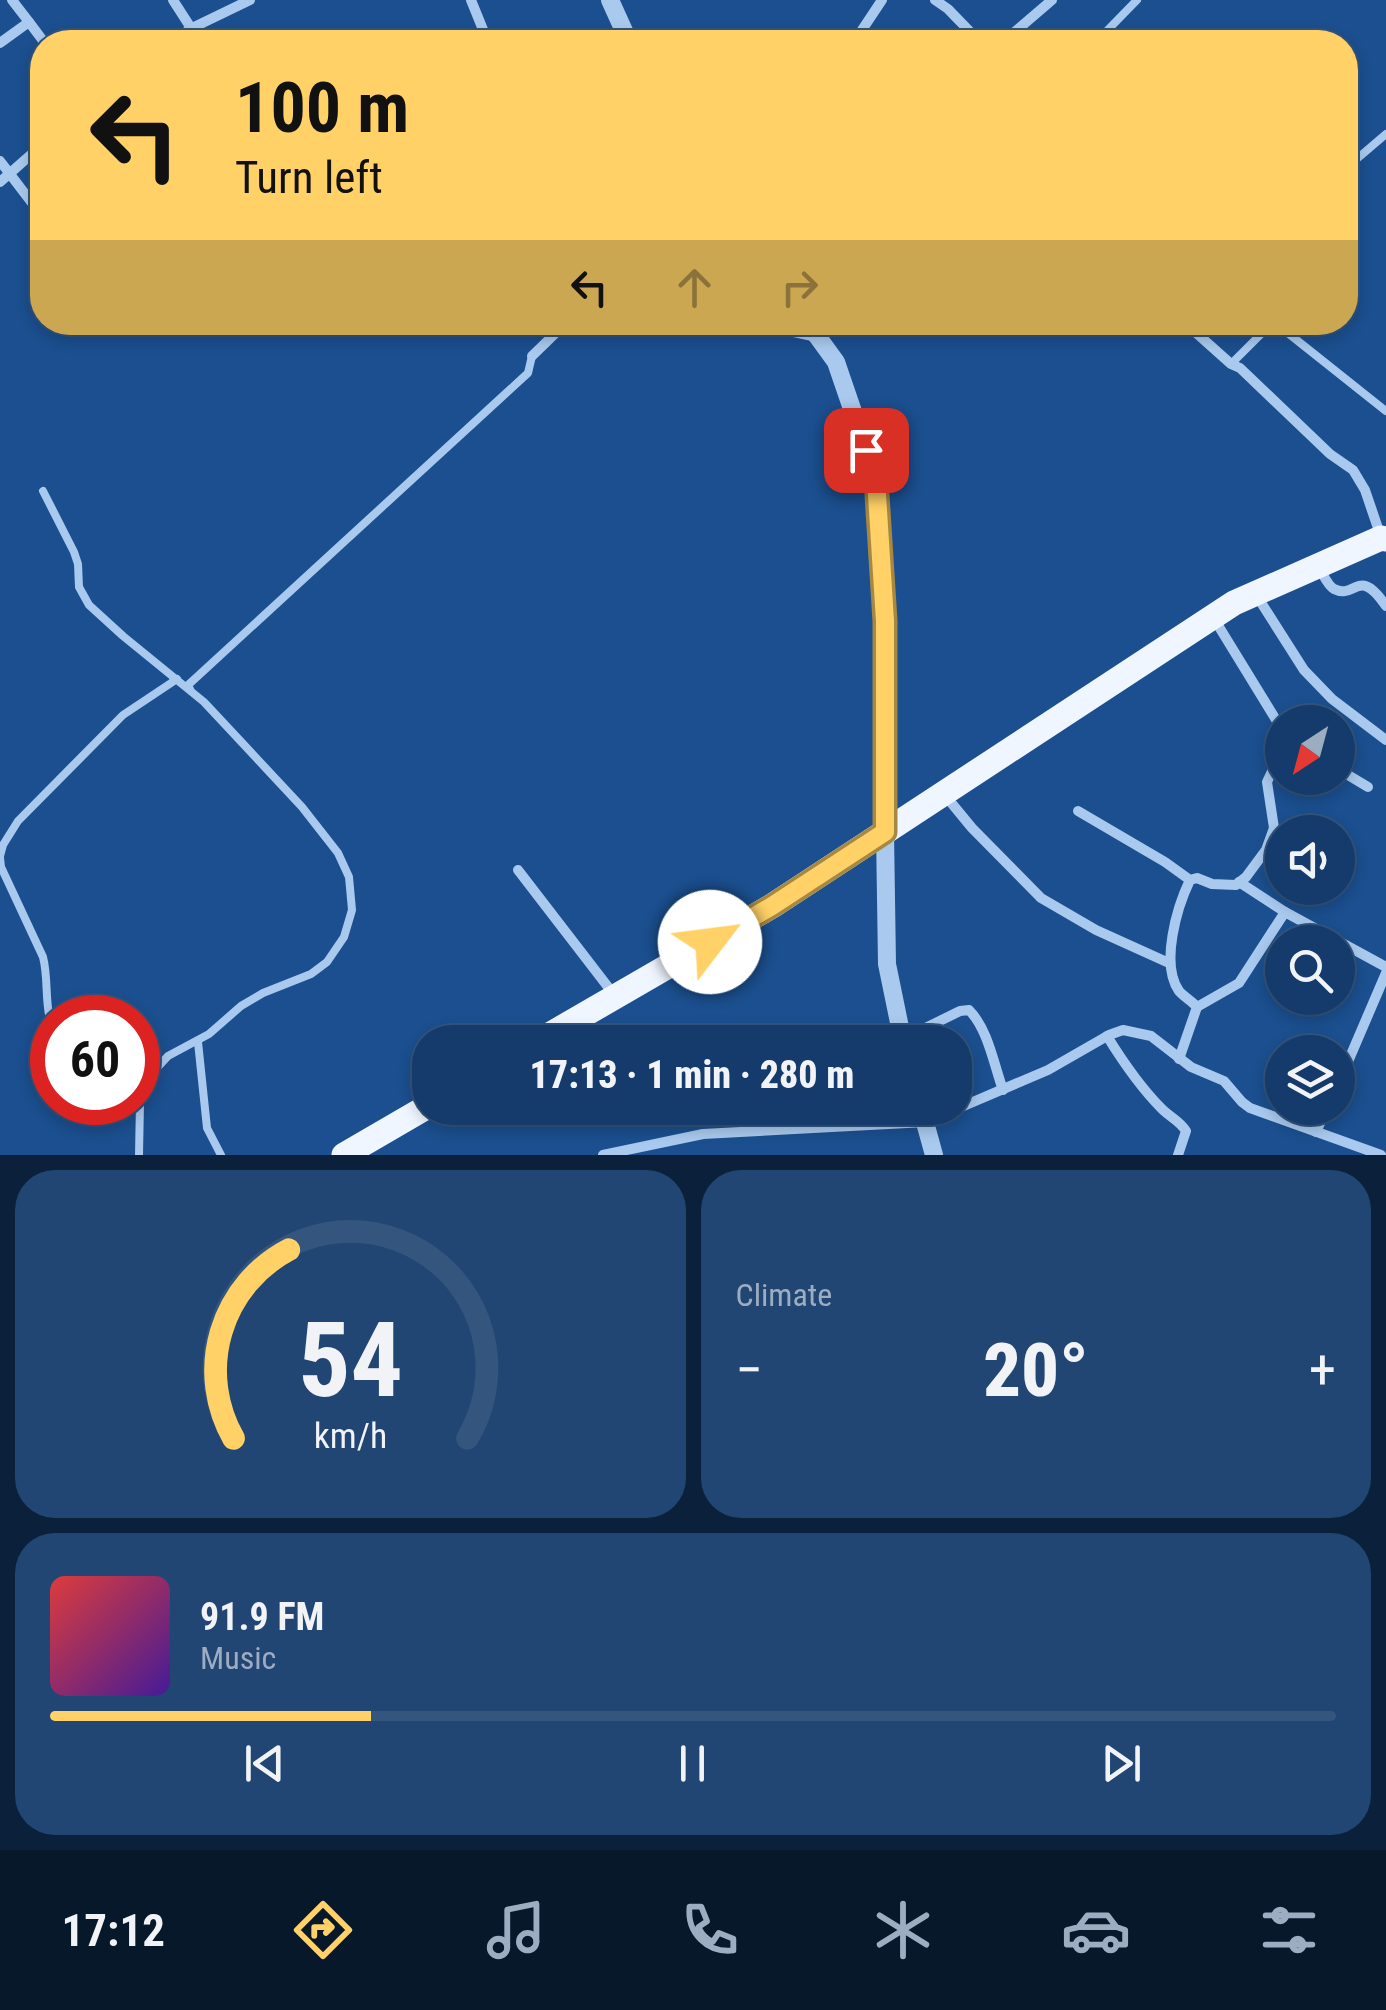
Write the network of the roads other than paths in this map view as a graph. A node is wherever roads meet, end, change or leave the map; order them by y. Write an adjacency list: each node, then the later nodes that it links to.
1 (12, 0): 10 (street)
2 (173, 0): 11 (street)
3 (250, 0): 11 (street)
4 (472, 0): 13 (street)
5 (610, 0): 14 (street)
6 (882, 0): 15 (street)
7 (935, 0): 16 (street)
8 (1052, 0): 17 (street)
9 (1137, 0): 18 (lane)
10 (29, 22): 12 (street); 19 (street)
11 (190, 29)
12 (35, 30)
13 (483, 30)
14 (624, 30)
15 (862, 30)
16 (968, 30)
17 (1017, 30)
18 (1108, 30)
19 (0, 43)
20 (1386, 134): 22 (lane)
21 (30, 156): 24 (street)
22 (1358, 158)
23 (0, 161): 24 (street)
24 (5, 178): 25 (street)
25 (30, 204)
26 (554, 335): 31 (street)
27 (816, 335): 49 (street)
28 (1198, 335): 32 (street)
29 (1260, 335): 32 (lane)
30 (1289, 335): 33 (lane)
31 (532, 356): 41 (lane)
32 (1230, 364): 35 (street)
33 (1386, 412)
34 (43, 491): 40 (lane)
35 (1384, 539): 36 (main road)
36 (1318, 566): 37 (main road); 38 (street)
37 (1255, 593): 39 (main road); 43 (street)
38 (1386, 606)
39 (1212, 616): 42 (street); 46 (main road)
40 (177, 679): 41 (lane); 50 (lane)
41 (193, 692): 64 (lane)
42 (1265, 705)
43 (1386, 740)
44 (1355, 779): 45 (street)
45 (1368, 787)
46 (944, 793): 49 (main road); 55 (street)
47 (1269, 795): 53 (street)
48 (1078, 811): 52 (street)
49 (885, 832): 58 (main road); 61 (street)
50 (0, 857): 57 (lane)
51 (518, 870): 58 (street)
52 (1190, 880): 53 (street); 55 (street)
53 (1239, 882): 54 (street)
54 (1285, 912): 56 (street); 59 (street)
55 (1169, 963): 59 (street)
56 (1386, 970): 65 (street)
57 (47, 995)
58 (616, 997): 60 (main road)
59 (1196, 1008): 66 (street)
60 (567, 1025)
61 (900, 1025)
62 (933, 1025): 68 (street)
63 (1107, 1036): 66 (street); 68 (street); 82 (street)
64 (198, 1042): 67 (lane); 78 (lane)
65 (1355, 1045)
66 (1179, 1059): 75 (street)
67 (160, 1065)
68 (1003, 1090): 69 (street)
69 (972, 1100)
70 (412, 1119): 76 (main road)
71 (140, 1125): 77 (lane)
72 (807, 1125): 80 (street)
73 (926, 1125): 81 (street)
74 (1319, 1125): 75 (street)
75 (1316, 1132): 83 (street)
76 (375, 1147): 79 (main road)
77 (139, 1155)
78 (221, 1155)
79 (344, 1155)
80 (603, 1155)
81 (934, 1155)
82 (1178, 1155)
83 (1381, 1155)

